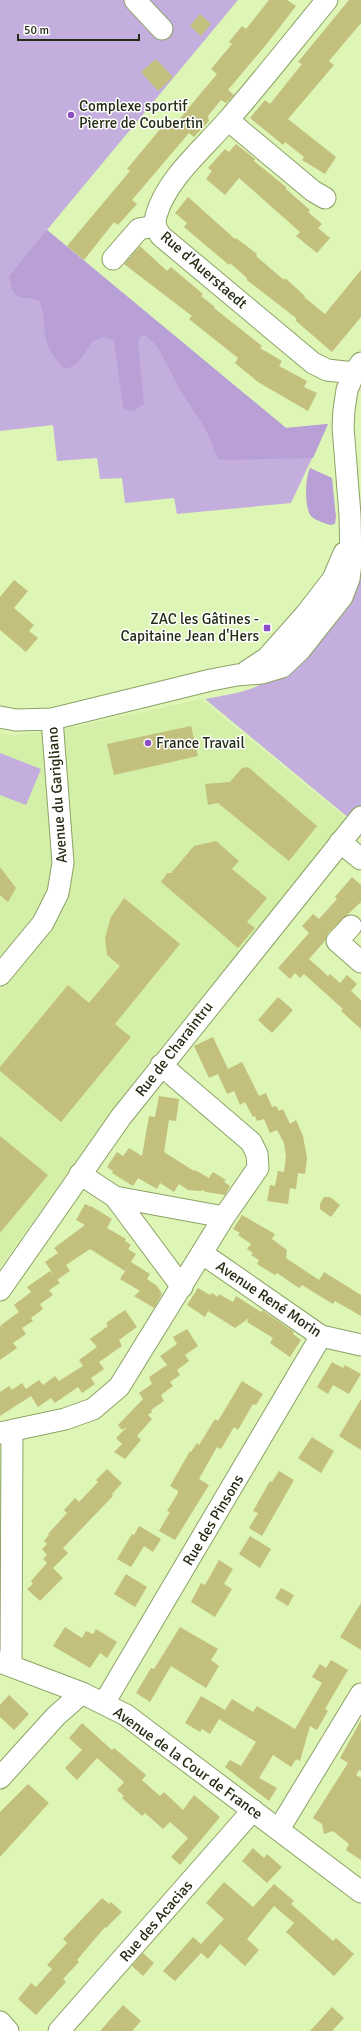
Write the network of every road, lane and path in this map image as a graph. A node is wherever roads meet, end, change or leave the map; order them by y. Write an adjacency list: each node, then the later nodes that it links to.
1 (135, 0): 3 (street)
2 (327, 0): 4 (street, Rue d'Auerstaedt)
3 (162, 29)
4 (228, 120): 5 (street); 6 (street, Rue d'Auerstaedt)
5 (325, 198)
6 (155, 226): 7 (street); 8 (street, Rue d'Auerstaedt)
7 (113, 258)
8 (357, 368): 10 (street)
9 (0, 717): 10 (street, Avenue du Garigliano)
10 (52, 719): 16 (street, Avenue du Garigliano)
11 (361, 817): 12 (street, Rue de Charaintru)
12 (340, 842): 13 (street); 17 (street, Rue de Charaintru)
13 (361, 859)
14 (350, 926): 15 (street)
15 (361, 962)
16 (0, 975)
17 (161, 1065): 18 (street, Rue de Charaintru); 20 (street)
18 (80, 1174): 19 (street); 23 (street, Rue de Charaintru)
19 (115, 1197): 20 (street); 22 (street)
20 (224, 1217): 21 (street)
21 (202, 1254): 22 (street); 24 (street, Avenue René Morin)
22 (182, 1287): 26 (street)
23 (0, 1290)
24 (321, 1336): 25 (street, Avenue René Morin); 30 (street, Rue des Pinsons)
25 (361, 1346)
26 (6, 1432): 27 (street)
27 (6, 1664): 28 (street, Avenue de la Cour de France)
28 (82, 1693): 30 (street, Avenue de la Cour de France); 31 (street)
29 (361, 1694): 33 (street)
30 (104, 1703): 32 (street, Avenue de la Cour de France)
31 (0, 1778)
32 (253, 1810): 33 (street, Avenue de la Cour de France); 37 (street, Rue des Acacias)
33 (279, 1829): 34 (street, Avenue de la Cour de France)
34 (361, 1892)
35 (0, 2022): 36 (street)
36 (8, 2031)
37 (59, 2031)

